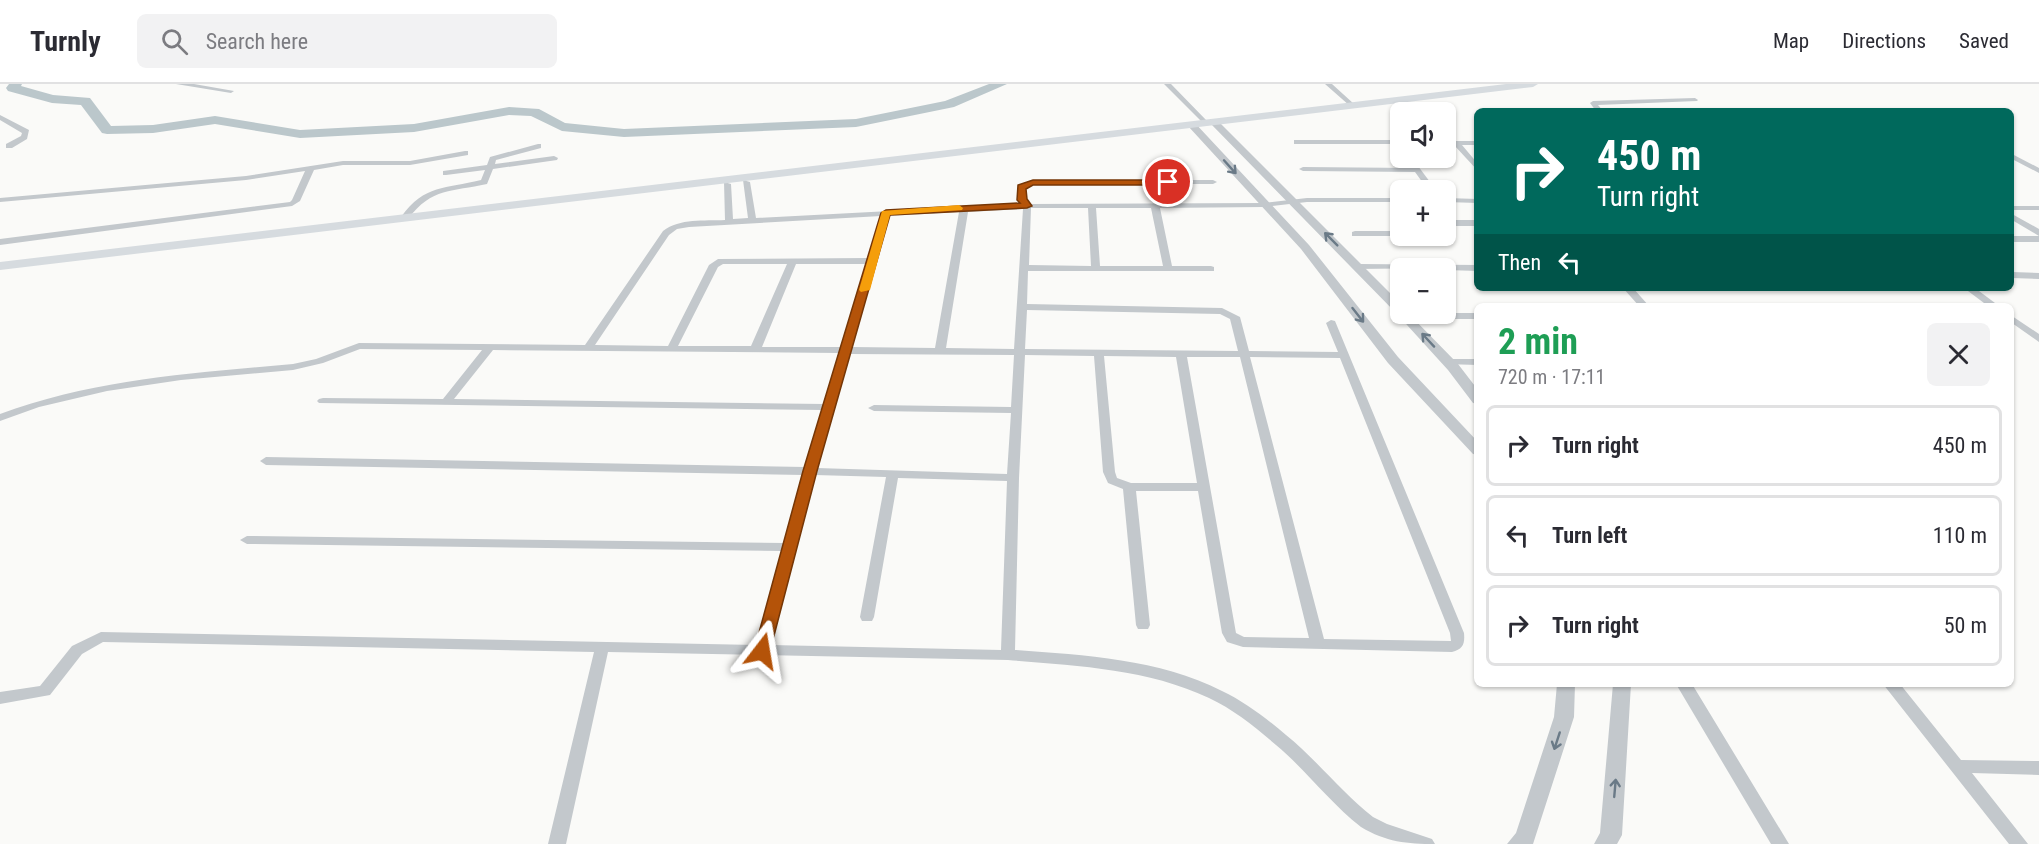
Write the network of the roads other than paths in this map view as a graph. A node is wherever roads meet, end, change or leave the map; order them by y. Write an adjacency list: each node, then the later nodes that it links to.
1 (179, 84): 5 (street)
2 (1167, 84): 10 (street)
3 (1328, 84): 7 (street)
4 (1533, 84): 7 (main road)
5 (231, 91)
6 (1695, 100): 8 (street)
7 (1352, 105): 10 (main road)
8 (1597, 108)
9 (0, 117): 16 (street)
10 (1209, 122): 11 (main road); 36 (street)
11 (1191, 124): 39 (street, one-way to 39); 45 (main road)
12 (1297, 142): 15 (street)
13 (1456, 143): 14 (street); 21 (street)
14 (1474, 143)
15 (1390, 144)
16 (9, 146)
17 (538, 146): 22 (street)
18 (465, 153): 23 (street)
19 (2014, 157): 26 (street)
20 (554, 158): 22 (street)
21 (1474, 164)
22 (490, 166): 27 (street); 45 (street)
23 (311, 167): 32 (street); 56 (street)
24 (1303, 169): 25 (street)
25 (1417, 170): 28 (street)
26 (2039, 171)
27 (446, 172)
28 (1424, 180)
29 (746, 182): 47 (street)
30 (1213, 182): 40 (street)
31 (727, 184): 48 (street)
32 (0, 200)
33 (1390, 200): 36 (street)
34 (1456, 200): 35 (street)
35 (1474, 201)
36 (1295, 202): 39 (street); 61 (street, one-way to 36)
37 (1092, 205): 38 (street); 40 (street); 62 (street)
38 (1155, 205): 39 (street); 64 (street)
39 (1264, 205): 100 (street, one-way to 100)
40 (1027, 206): 41 (street); 60 (street)
41 (964, 208): 44 (street); 85 (street)
42 (2014, 208): 43 (street)
43 (2039, 208)
44 (886, 213): 47 (street); 58 (street)
45 (405, 217): 59 (main road)
46 (2014, 218): 51 (street)
47 (752, 220): 48 (street)
48 (729, 222): 81 (street)
49 (1456, 223): 50 (street)
50 (1474, 223)
51 (2039, 233)
52 (1355, 234): 53 (street)
53 (1390, 234)
54 (2014, 239): 55 (street)
55 (2039, 239)
56 (2, 240)
57 (793, 260): 58 (street); 82 (street); 84 (street)
58 (873, 261): 83 (street)
59 (0, 266)
60 (1025, 267): 62 (street); 73 (street)
61 (1359, 267): 63 (street); 70 (street)
62 (1096, 268): 64 (street)
63 (1474, 268)
64 (1168, 269): 65 (street)
65 (1211, 269)
66 (2014, 275): 67 (street)
67 (2039, 276)
68 (1631, 291): 71 (street)
69 (1973, 291): 72 (street)
70 (1390, 299)
71 (1641, 303)
72 (1990, 303)
73 (1022, 307): 86 (street); 89 (street)
74 (1456, 316): 75 (street)
75 (1474, 316)
76 (2014, 320): 79 (street)
77 (1331, 323): 90 (street)
78 (1413, 324): 91 (street, one-way to 78)
79 (2039, 339)
80 (489, 348): 81 (street); 95 (street); 99 (street)
81 (588, 348): 82 (street)
82 (671, 349): 84 (street)
83 (846, 349): 84 (street); 85 (street); 96 (street)
84 (755, 350)
85 (940, 351): 86 (street)
86 (1018, 352): 87 (street); 98 (street)
87 (1100, 353): 88 (street); 105 (street)
88 (1181, 355): 89 (street); 106 (street)
89 (1244, 355): 90 (street); 111 (street)
90 (1344, 355): 111 (street)
91 (1449, 362): 92 (street); 93 (street)
92 (1474, 362)
93 (1474, 395)
94 (323, 401): 95 (street)
95 (447, 401): 96 (street)
96 (829, 407): 102 (street)
97 (874, 408): 98 (street)
98 (1016, 410): 104 (street)
99 (0, 418)
100 (1474, 447)
101 (266, 461): 102 (street)
102 (810, 471): 103 (street); 108 (street)
103 (893, 474): 104 (street); 109 (street)
104 (1012, 478): 114 (street)
105 (1129, 487): 106 (street); 110 (street)
106 (1205, 487): 111 (street)
107 (248, 540): 108 (street)
108 (789, 547): 113 (street)
109 (867, 617)
110 (1143, 625)
111 (1318, 644)
112 (602, 648): 113 (street); 119 (street); 122 (street)
113 (762, 651): 114 (street)
114 (1008, 655): 123 (street)
115 (1566, 687): 124 (street, one-way to 124)
116 (1622, 687): 125 (street, one-way to 116)
117 (1686, 687): 126 (street)
118 (1893, 687): 120 (street)
119 (0, 698)
120 (1957, 766): 121 (street); 127 (street)
121 (2039, 768)
122 (557, 844)
123 (1426, 844)
124 (1518, 844)
125 (1605, 844)
126 (1780, 844)
127 (2019, 844)

